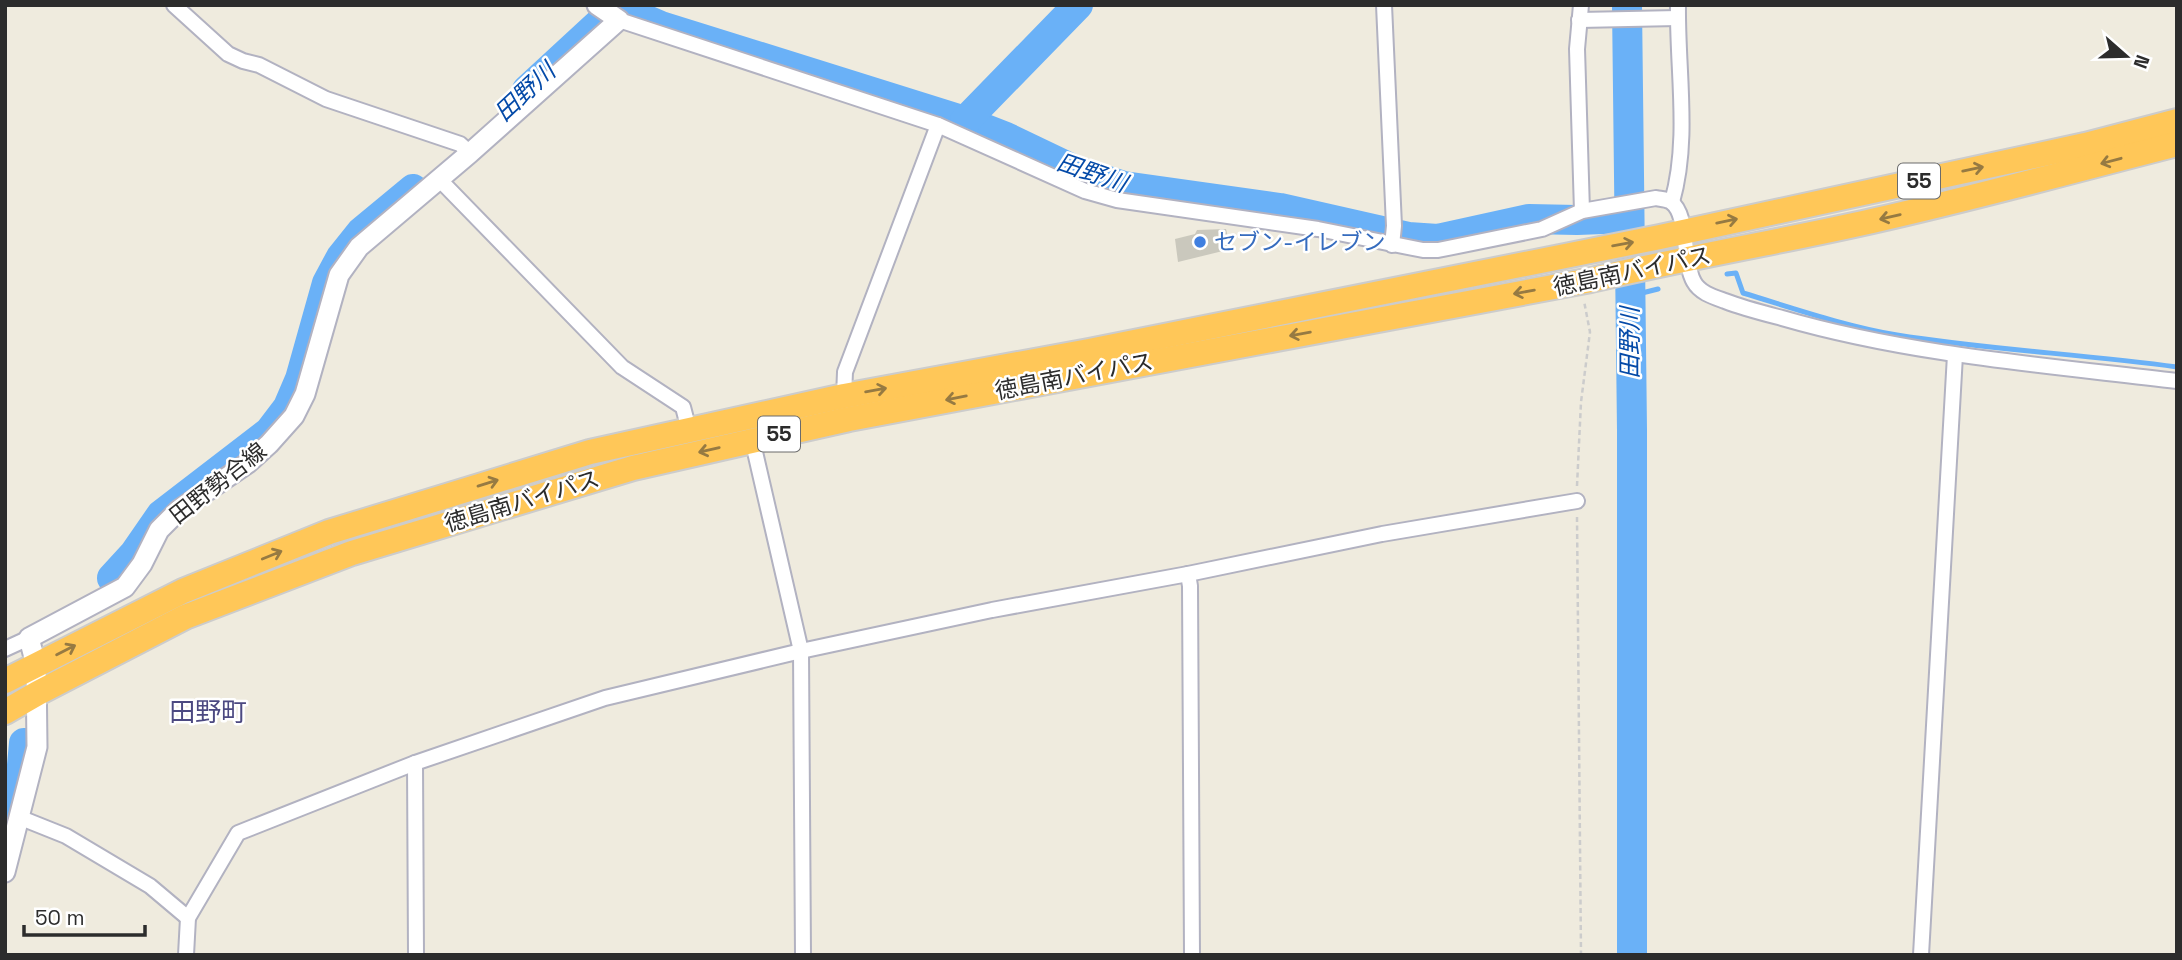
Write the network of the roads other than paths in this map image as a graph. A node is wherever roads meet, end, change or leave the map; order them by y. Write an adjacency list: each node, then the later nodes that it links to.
1 (174, 5): 10 (street)
2 (597, 5): 6 (main road)
3 (1384, 5): 15 (street)
4 (1584, 14): 5 (street); 13 (street)
5 (1674, 14): 12 (street)
6 (619, 20): 8 (street); 10 (main road, 田野勢合線)
7 (2177, 121): 14 (highway, 徳島南バイパス / 55, one-way to 7)
8 (938, 125): 15 (street); 19 (street)
9 (2177, 144): 16 (highway, 徳島南バイパス / 55, one-way to 16)
10 (467, 149): 11 (main road, 田野勢合線)
11 (439, 179): 20 (street); 24 (main road, 田野勢合線)
12 (1672, 202): 13 (street); 14 (street)
13 (1587, 210): 15 (street)
14 (1671, 234): 16 (street); 19 (highway, 徳島南バイパス / 55, one-way to 14)
15 (1393, 237)
16 (1676, 261): 17 (street); 21 (highway, 徳島南バイパス / 55, one-way to 21)
17 (1955, 355): 18 (street); 39 (street)
18 (2177, 381)
19 (844, 396): 20 (highway, 徳島南バイパス / 55)
20 (689, 430): 27 (highway, 徳島南バイパス / 55, one-way to 20)
21 (752, 439): 26 (street); 29 (highway, 徳島南バイパス / 55, one-way to 29)
22 (1577, 501): 23 (street)
23 (1188, 574): 26 (street); 38 (street)
24 (29, 638): 25 (street); 27 (main road)
25 (5, 649)
26 (801, 651): 31 (street); 37 (street)
27 (36, 665): 28 (highway, 徳島南バイパス / 55); 29 (main road)
28 (5, 681)
29 (38, 693): 30 (highway, 徳島南バイパス / 55); 32 (main road)
30 (5, 712)
31 (415, 762): 34 (street); 36 (street)
32 (20, 818): 33 (main road); 34 (street)
33 (5, 872)
34 (188, 918): 35 (street)
35 (186, 955)
36 (416, 955)
37 (803, 955)
38 (1192, 955)
39 (1921, 955)

